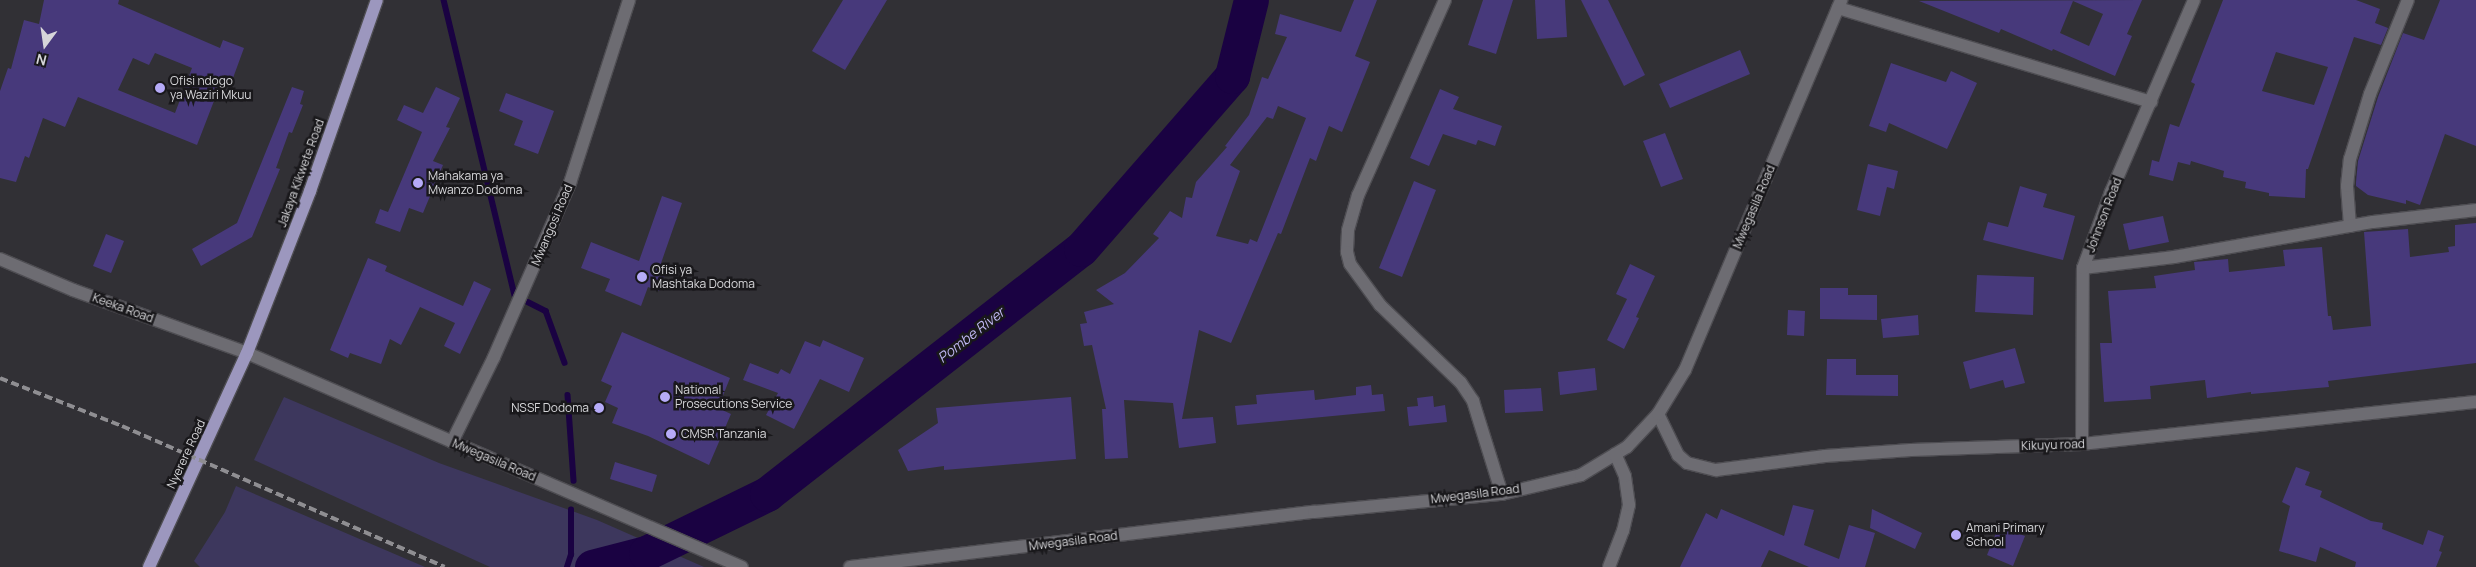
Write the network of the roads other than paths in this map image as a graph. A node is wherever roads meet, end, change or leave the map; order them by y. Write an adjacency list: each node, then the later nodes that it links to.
1 (377, 0): 12 (main road, Jakaya Kikwete Road)
2 (629, 0): 15 (street, Mwangosi Road)
3 (1445, 0): 18 (street)
4 (2194, 0): 7 (street, Johnson Road)
5 (2408, 0): 9 (street)
6 (1839, 4): 7 (street); 14 (street, Mwegasila Road)
7 (2151, 102): 11 (street, Johnson Road)
8 (2476, 210): 9 (street)
9 (2350, 226): 11 (street)
10 (0, 259): 12 (street, Keeka Road)
11 (2083, 268): 16 (street, Johnson Road)
12 (247, 353): 15 (street, Mwegasila Road); 19 (main road, Nyerere Road)
13 (2476, 402): 16 (street, Kikuyu road)
14 (1658, 414): 16 (street, Kikuyu road); 17 (street, Mwegasila Road)
15 (452, 442): 20 (street, Mwegasila Road)
16 (2082, 444)
17 (1615, 454): 18 (street, Mwegasila Road); 22 (street)
18 (1502, 494): 21 (street, Mwegasila Road)
19 (149, 567)
20 (742, 567)
21 (850, 567)
22 (1609, 567)

